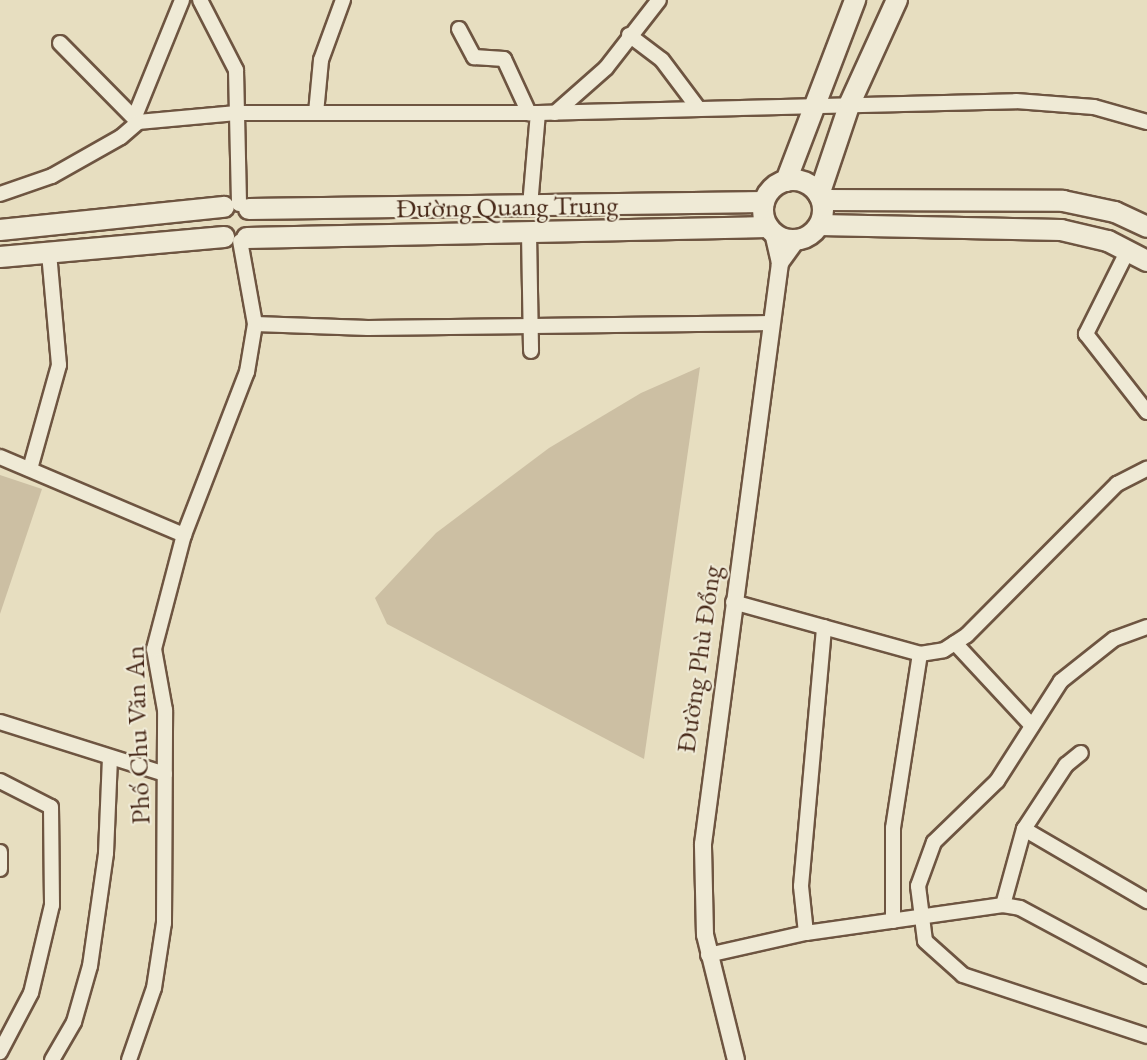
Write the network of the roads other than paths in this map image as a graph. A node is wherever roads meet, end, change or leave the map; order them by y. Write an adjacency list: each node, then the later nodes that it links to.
1 (182, 0): 17 (street)
2 (200, 0): 13 (street)
3 (343, 0): 14 (street)
4 (658, 0): 8 (street)
5 (855, 0): 11 (main road)
6 (897, 0): 10 (main road)
7 (459, 29): 15 (street)
8 (630, 35): 12 (street); 16 (street)
9 (60, 43): 17 (street)
10 (850, 103): 11 (street); 18 (street); 21 (main road)
11 (812, 104): 12 (street); 19 (main road)
12 (698, 108): 16 (street)
13 (237, 113): 14 (street); 17 (street); 24 (street)
14 (316, 113): 15 (street)
15 (533, 113): 16 (street); 23 (street)
16 (555, 113)
17 (137, 119): 20 (street)
18 (1147, 122)
19 (786, 181): 21 (main road); 22 (main road)
20 (0, 195)
21 (820, 198): 25 (main road); 26 (main road)
22 (764, 202): 23 (main road, Đường Quang Trung); 28 (main road)
23 (530, 206): 24 (main road, Đường Quang Trung)
24 (238, 207): 27 (main road, Đường Quang Trung); 30 (main road); 30 (main road)
25 (1146, 223)
26 (820, 225): 31 (main road); 32 (main road)
27 (0, 230)
28 (771, 230): 29 (main road, Đường Quang Trung); 31 (main road); 36 (street, Đường Phù Đổng)
29 (529, 233): 30 (main road, Đường Quang Trung); 39 (street)
30 (237, 238): 33 (main road, Đường Quang Trung); 38 (street, Phố Chu Văn An)
31 (797, 240): 36 (street, Đường Phù Đổng)
32 (1128, 250): 35 (main road); 41 (street)
33 (49, 253): 34 (main road, Đường Quang Trung); 43 (street)
34 (0, 257)
35 (1147, 261)
36 (780, 263): 37 (street, Đường Phù Đổng)
37 (771, 323): 39 (street); 46 (street, Đường Phù Đổng)
38 (255, 324): 39 (street); 45 (street, Phố Chu Văn An)
39 (530, 324): 40 (street)
40 (531, 351)
41 (1147, 412)
42 (0, 457): 43 (street)
43 (30, 469): 45 (street)
44 (1147, 469): 49 (street)
45 (184, 536): 55 (street, Phố Chu Văn An)
46 (733, 602): 47 (street); 65 (street, Đường Phù Đổng)
47 (824, 627): 50 (street); 64 (street)
48 (1147, 627): 52 (street)
49 (955, 643): 50 (street); 52 (street)
50 (920, 654): 63 (street)
51 (0, 722): 54 (street)
52 (1032, 726): 62 (street)
53 (1081, 753): 57 (street)
54 (110, 759): 55 (street); 69 (street)
55 (165, 774): 70 (street, Phố Chu Văn An)
56 (0, 781): 68 (street)
57 (1024, 829): 60 (street); 61 (street)
58 (0, 852): 59 (street)
59 (0, 868)
60 (1147, 901)
61 (1003, 905): 62 (street); 66 (street)
62 (918, 917): 63 (street); 67 (street)
63 (893, 921): 64 (street)
64 (806, 933): 65 (street)
65 (708, 955): 71 (street, Đường Phù Đổng)
66 (1147, 976)
67 (1147, 1036)
68 (0, 1052)
69 (52, 1060)
70 (129, 1060)
71 (736, 1060)

